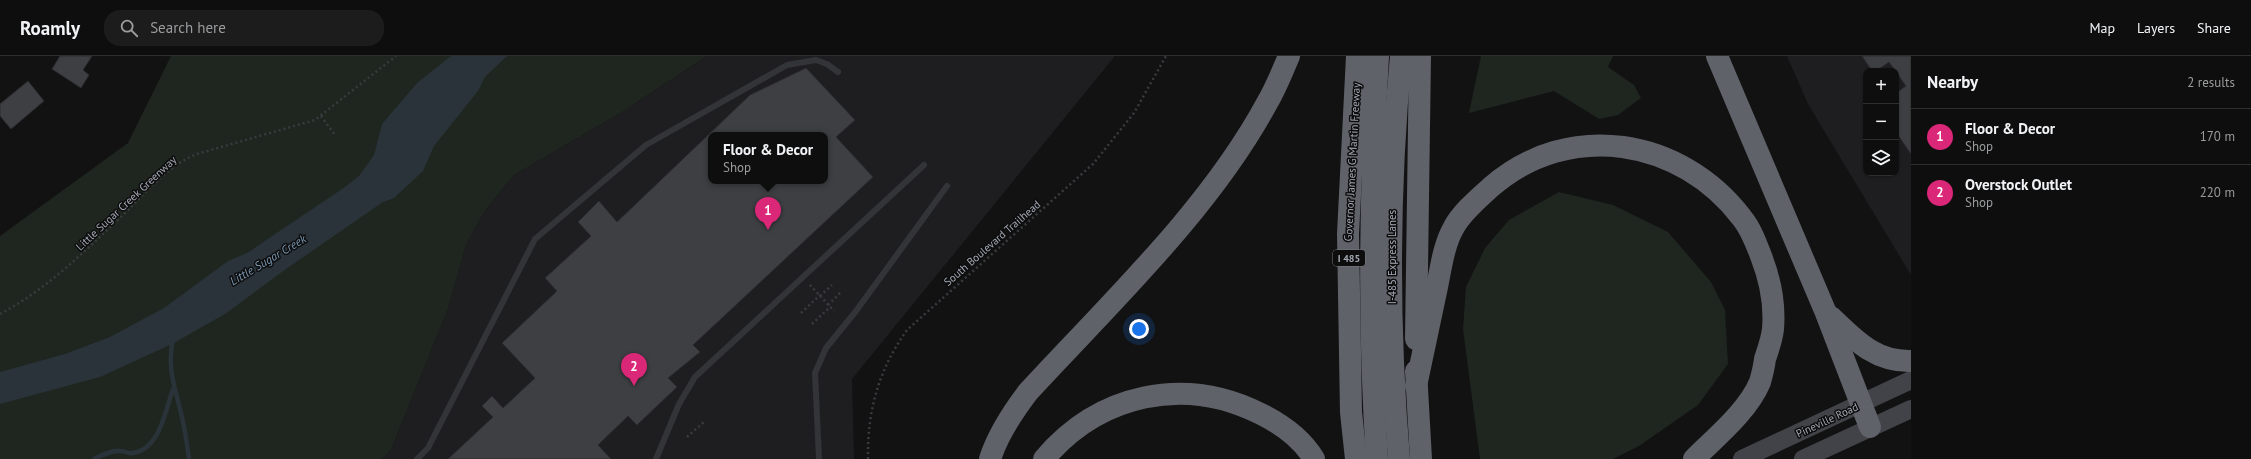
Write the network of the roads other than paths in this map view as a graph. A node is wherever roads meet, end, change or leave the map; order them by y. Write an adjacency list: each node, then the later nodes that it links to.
1 (1289, 56): 20 (highway)
2 (1358, 56): 23 (highway, Governor James G Martin Freeway / I 485)
3 (1378, 56): 24 (highway, I-485 Express Lanes / I 485)
4 (1400, 56): 25 (highway, I-485 Express Lanes)
5 (1420, 56): 13 (highway)
6 (1717, 56): 10 (highway)
7 (838, 72): 17 (lane)
8 (924, 165): 18 (lane)
9 (947, 186): 19 (lane)
10 (1826, 313): 11 (highway); 14 (highway)
11 (1911, 361)
12 (1911, 380): 14 (main road, Pineville Road)
13 (1416, 386): 26 (highway); 27 (highway)
14 (1862, 403): 16 (highway); 28 (main road, Pineville Road)
15 (1911, 408): 16 (main road)
16 (1870, 428): 29 (main road)
17 (417, 459)
18 (656, 459)
19 (819, 459)
20 (990, 459)
21 (1044, 459): 22 (highway)
22 (1314, 459)
23 (1356, 459)
24 (1377, 459)
25 (1399, 459)
26 (1421, 459)
27 (1694, 459)
28 (1742, 459)
29 (1803, 459)

